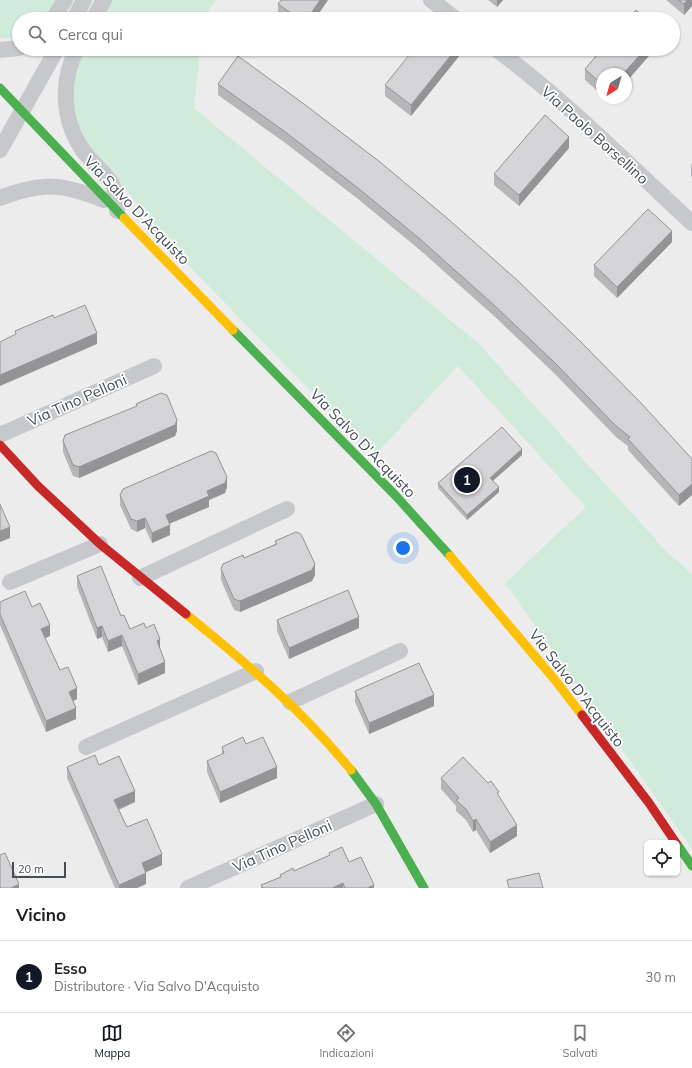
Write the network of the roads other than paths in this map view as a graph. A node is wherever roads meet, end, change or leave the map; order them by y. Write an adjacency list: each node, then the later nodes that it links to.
1 (65, 0): 5 (street)
2 (84, 0): 6 (street)
3 (104, 0): 7 (street)
4 (431, 0): 8 (street)
5 (57, 12)
6 (78, 12)
7 (97, 12)
8 (447, 12)
9 (12, 49): 10 (street)
10 (0, 50)
11 (53, 56): 15 (street)
12 (74, 56): 18 (street)
13 (504, 56): 19 (street, Via Paolo Borsellino)
14 (0, 88): 15 (street, Via Salvo D'Acquisto)
15 (23, 111): 16 (street); 18 (street, Via Salvo D'Acquisto)
16 (0, 150)
17 (0, 198): 18 (street)
18 (113, 206): 32 (street, Via Salvo D'Acquisto)
19 (692, 223)
20 (154, 366): 21 (street, Via Tino Pelloni)
21 (0, 435)
22 (0, 445): 24 (street)
23 (287, 510): 25 (street)
24 (100, 544): 25 (street); 26 (street)
25 (140, 578): 28 (street)
26 (10, 582)
27 (400, 651): 29 (street)
28 (256, 671): 29 (street); 30 (street)
29 (290, 702): 31 (street)
30 (86, 747)
31 (376, 804): 35 (street, Via Tino Pelloni); 36 (street)
32 (675, 840)
33 (680, 848): 34 (street, Via Salvo D'Acquisto)
34 (692, 866)
35 (188, 888)
36 (424, 888)

